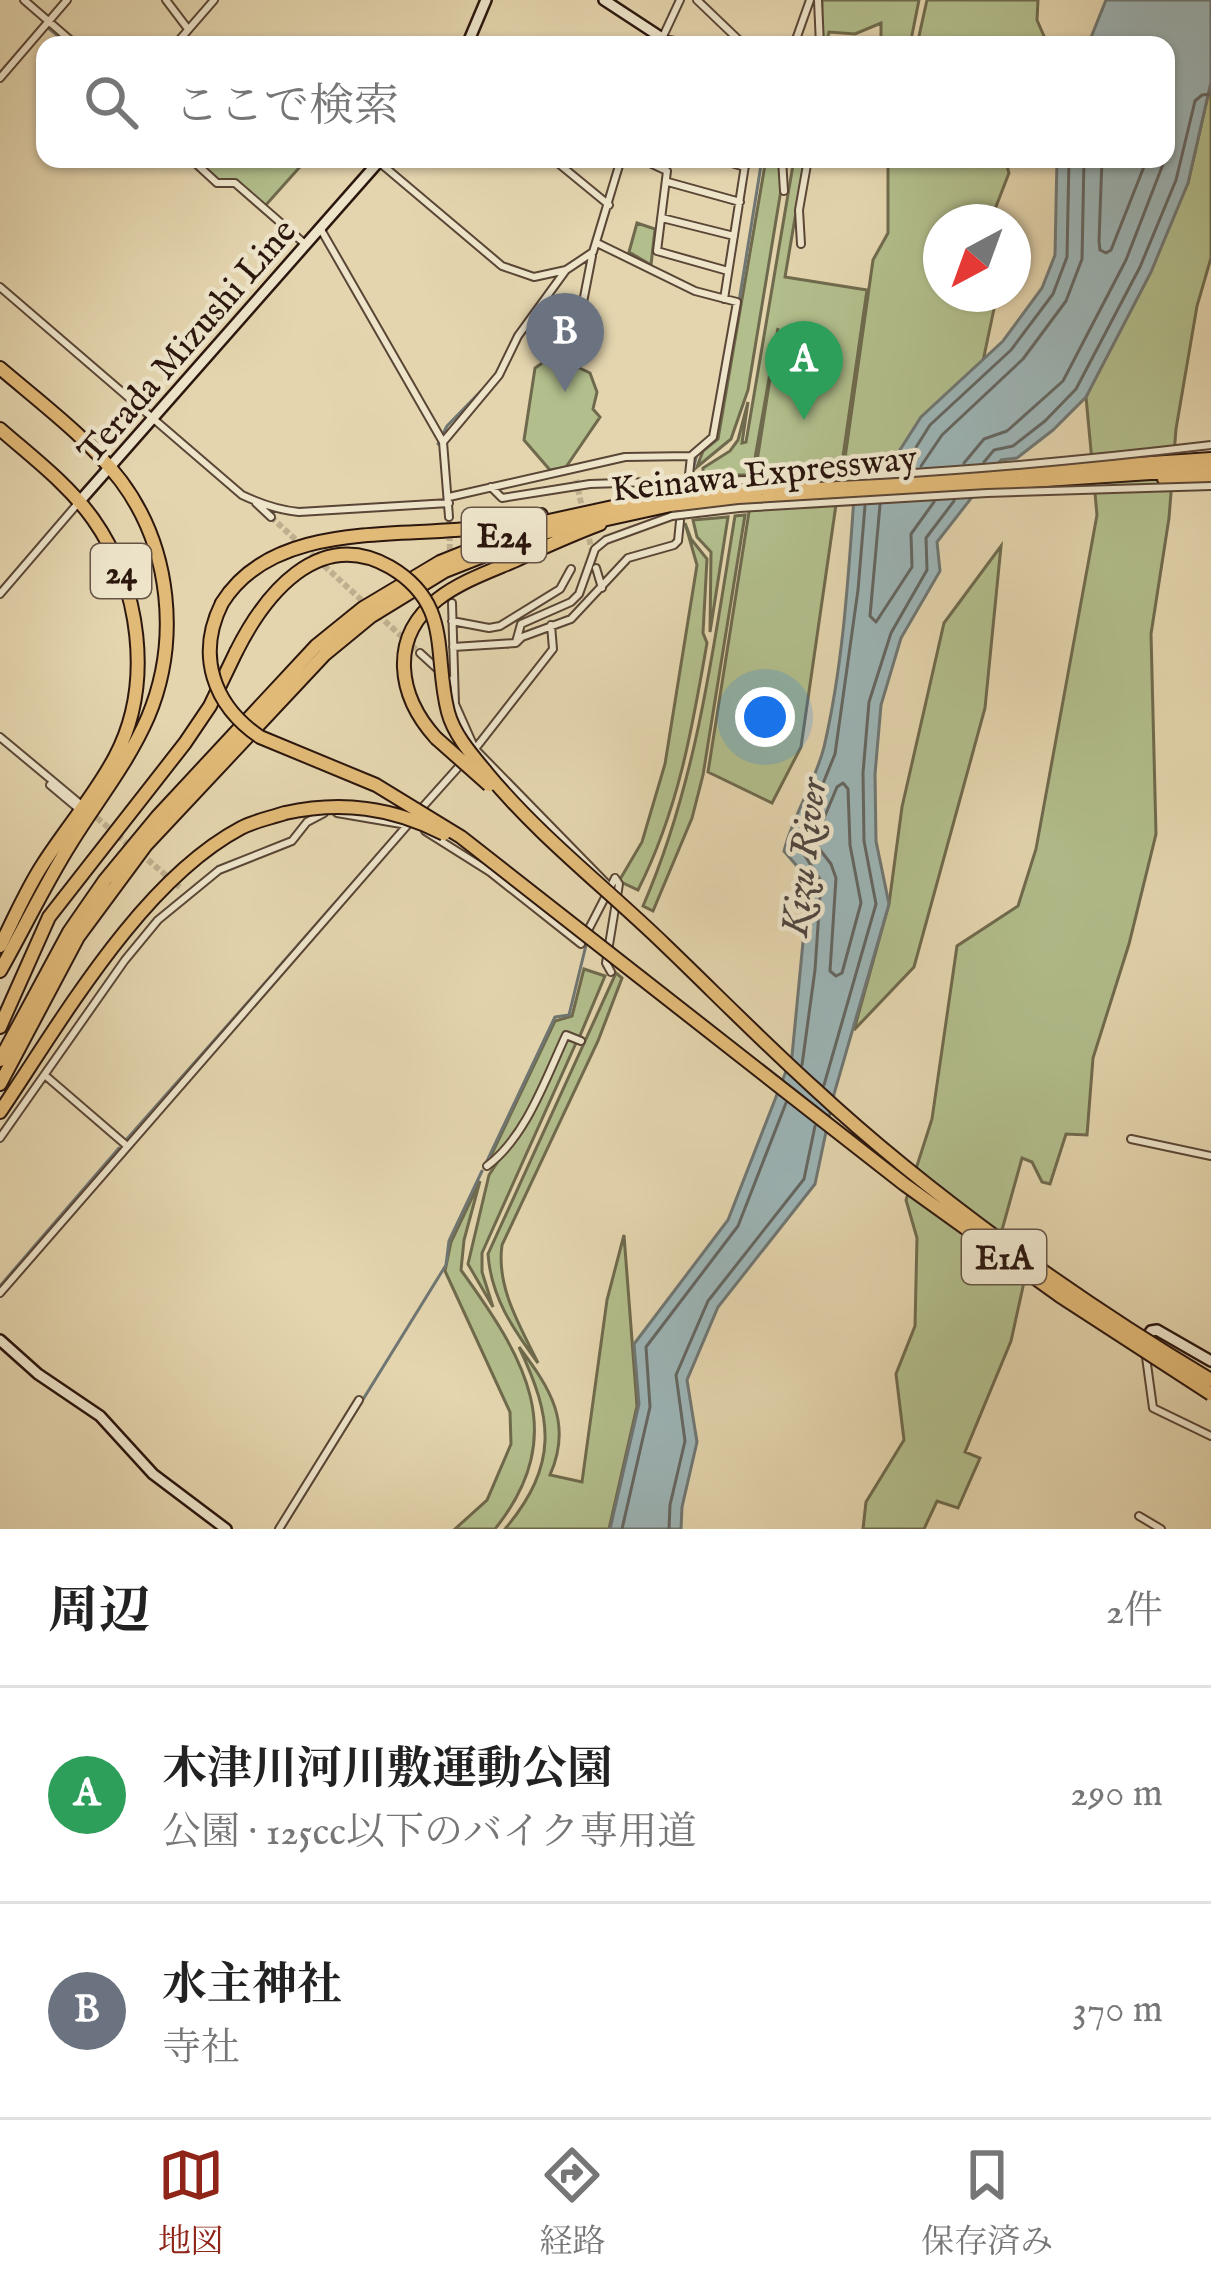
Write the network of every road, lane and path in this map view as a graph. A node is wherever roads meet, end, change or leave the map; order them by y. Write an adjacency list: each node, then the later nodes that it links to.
1 (24, 0): 10 (street)
2 (67, 0): 10 (street)
3 (166, 0): 11 (street)
4 (214, 0): 11 (street)
5 (486, 0): 14 (main road)
6 (680, 0): 16 (street)
7 (697, 0): 17 (street)
8 (814, 0): 18 (street); 19 (street)
9 (612, 2): 15 (main road)
10 (48, 22): 12 (street); 20 (street)
11 (188, 28): 13 (street)
12 (65, 36)
13 (182, 36)
14 (471, 36)
15 (655, 36)
16 (663, 36)
17 (735, 36)
18 (798, 36)
19 (819, 36)
20 (0, 78)
21 (201, 168): 40 (street)
22 (373, 168): 37 (main road, Terada Mizushi Line)
23 (389, 168): 42 (street)
24 (564, 168): 35 (street)
25 (619, 168): 35 (street)
26 (660, 168): 31 (street)
27 (669, 168): 31 (street)
28 (745, 168): 34 (street)
29 (783, 168): 33 (street)
30 (806, 168): 39 (street)
31 (667, 171): 32 (street)
32 (668, 182): 34 (street); 36 (street)
33 (784, 191)
34 (740, 202): 38 (street)
35 (609, 205): 41 (street)
36 (662, 218): 38 (street); 43 (street)
37 (320, 228): 40 (main road, Terada Mizushi Line); 50 (street)
38 (734, 236): 43 (street)
39 (801, 244)
40 (306, 245): 48 (main road, Terada Mizushi Line)
41 (595, 248): 42 (street); 45 (street); 46 (street)
42 (566, 270): 50 (street)
43 (728, 271): 45 (street)
44 (0, 287): 48 (street)
45 (724, 299): 52 (street)
46 (571, 364)
47 (0, 368): 53 (highway, 24)
48 (153, 419): 53 (main road, Terada Mizushi Line); 62 (street)
49 (0, 429): 64 (highway, 24)
50 (442, 442): 63 (street)
51 (1211, 451): 56 (street, bridge); 61 (highway, Keinawa Expressway / E24, bridge)
52 (692, 456): 54 (street); 56 (street)
53 (110, 467): 64 (main road, Terada Mizushi Line); 91 (highway, 24)
54 (574, 469): 57 (street); 60 (street)
55 (1211, 469): 58 (highway, Keinawa Expressway / E24)
56 (685, 478): 60 (street)
57 (576, 480)
58 (1024, 480): 59 (highway, bridge); 61 (highway, Keinawa Expressway / E24)
59 (1211, 483): 66 (street, bridge)
60 (491, 487): 63 (street)
61 (737, 494): 65 (highway, Keinawa Expressway / E24); 66 (highway, Keinawa Expressway / E24)
62 (253, 500): 63 (street); 67 (street)
63 (449, 500): 68 (street)
64 (79, 502): 71 (street); 85 (highway, 24)
65 (624, 502): 80 (highway, Keinawa Expressway / E24); 89 (highway, bridge)
66 (674, 514): 72 (street); 77 (street); 80 (highway, Keinawa Expressway / E24); 87 (highway, bridge)
67 (272, 517)
68 (449, 517)
69 (596, 568): 72 (street)
70 (572, 569): 75 (street)
71 (4, 583): 73 (street)
72 (602, 588): 76 (street)
73 (0, 594)
74 (452, 603): 75 (street)
75 (452, 621): 78 (street)
76 (551, 625): 77 (street); 84 (street)
77 (516, 644): 78 (street)
78 (453, 647): 81 (street)
79 (420, 653): 81 (street)
80 (307, 664): 82 (highway, Keinawa Expressway / E24)
81 (454, 685): 84 (street)
82 (264, 709): 95 (highway, Keinawa Expressway / E24); 97 (highway, Keinawa Expressway / E24)
83 (2, 743): 85 (street)
84 (475, 749): 86 (street); 88 (street)
85 (79, 806): 90 (highway, 24)
86 (408, 825): 88 (street); 96 (street); 101 (street)
87 (541, 832): 93 (highway, bridge); 108 (highway, E1A, bridge)
88 (608, 886): 92 (street)
89 (572, 924): 98 (highway, bridge); 109 (highway, E1A, bridge)
90 (0, 946)
91 (0, 971)
92 (610, 972)
93 (0, 1027)
94 (581, 1041): 103 (street)
95 (0, 1060)
96 (46, 1076): 99 (street); 101 (street)
97 (0, 1084)
98 (0, 1112)
99 (0, 1138)
100 (1131, 1139): 102 (street)
101 (126, 1145): 104 (street)
102 (1211, 1156)
103 (487, 1166)
104 (0, 1293)
105 (0, 1340): 113 (main road)
106 (1144, 1343): 107 (main road); 111 (street)
107 (1211, 1361)
108 (1211, 1380)
109 (1211, 1394)
110 (359, 1400): 114 (street)
111 (1211, 1436)
112 (1139, 1516): 115 (street)
113 (226, 1529)
114 (279, 1529)
115 (1161, 1529)

